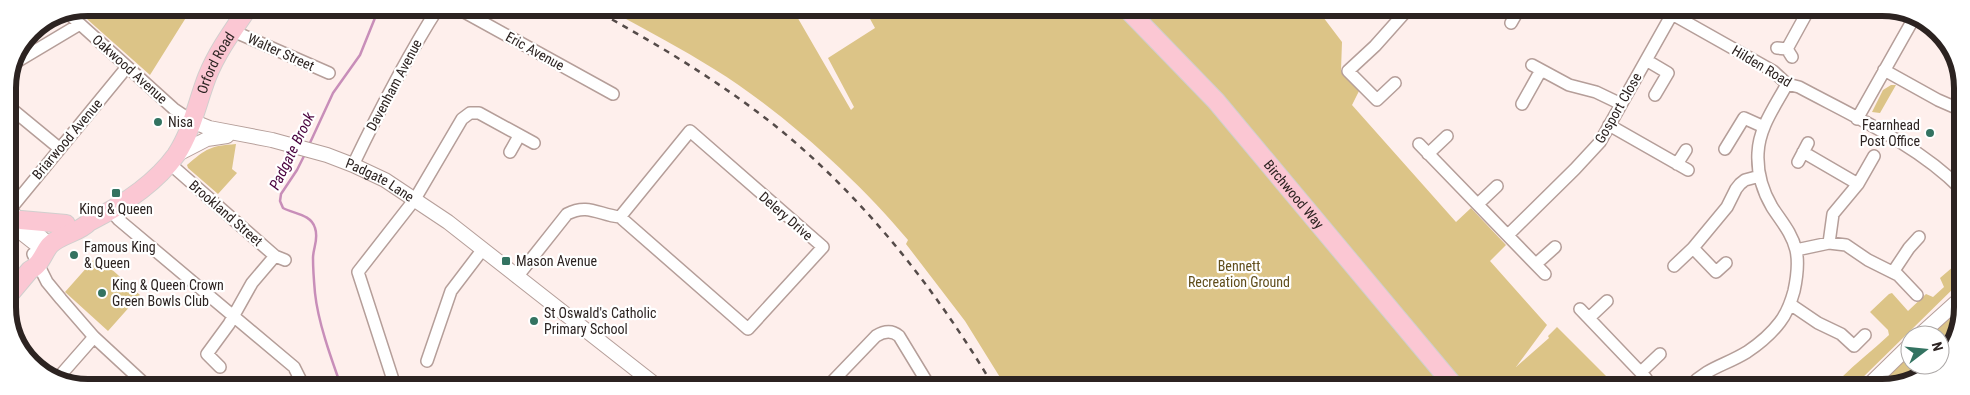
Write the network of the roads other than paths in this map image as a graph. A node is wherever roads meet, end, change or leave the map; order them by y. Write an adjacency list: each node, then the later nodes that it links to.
1 (243, 16): 14 (main road, Orford Road)
2 (433, 16): 47 (street, Davenham Avenue)
3 (472, 16): 23 (street, Eric Avenue)
4 (1134, 16): 99 (main road, Birchwood Way)
5 (1402, 16): 21 (street)
6 (1515, 16): 11 (street)
7 (1666, 16): 17 (street, Gosport Close)
8 (1677, 16): 22 (street, Hilden Road)
9 (1805, 16): 15 (street)
10 (74, 18): 13 (street, Oakwood Avenue)
11 (1511, 23)
12 (1911, 23): 19 (street)
13 (80, 24): 16 (street); 18 (street, Oakwood Avenue)
14 (233, 31): 20 (street, Walter Street); 30 (main road, Orford Road)
15 (1785, 51)
16 (24, 58)
17 (1646, 60): 24 (street); 26 (street, Gosport Close)
18 (127, 67): 30 (street, Oakwood Avenue); 38 (street, Briarwood Avenue)
19 (1884, 70): 27 (street); 29 (street)
20 (329, 73)
21 (1395, 83)
22 (1788, 84): 29 (street, Hilden Road); 32 (street)
23 (613, 94)
24 (1655, 95)
25 (1522, 104): 26 (street)
26 (1621, 104): 31 (street, Gosport Close)
27 (1954, 107)
28 (16, 113): 38 (street)
29 (1857, 119): 50 (street, Hilden Road)
30 (192, 121): 33 (street, Padgate Lane); 45 (main road)
31 (1609, 125): 46 (street); 62 (street, Gosport Close)
32 (1764, 127): 39 (street); 49 (street)
33 (243, 135): 45 (street); 47 (street, Padgate Lane)
34 (519, 136): 36 (street); 41 (street); 53 (street)
35 (1447, 136): 43 (street)
36 (534, 143)
37 (1419, 144): 43 (street)
38 (59, 148): 55 (street, Briarwood Avenue)
39 (1725, 149)
40 (1686, 150): 46 (street)
41 (510, 152)
42 (1803, 152): 51 (street)
43 (1428, 154): 54 (street)
44 (1874, 156): 51 (street)
45 (172, 159): 56 (main road); 82 (street, Brookland Street)
46 (1677, 164): 48 (street)
47 (353, 165): 53 (street, Padgate Lane)
48 (1688, 170)
49 (1760, 176): 66 (street); 68 (street)
50 (1954, 183)
51 (1858, 184): 64 (street)
52 (1496, 186): 54 (street)
53 (414, 199): 67 (street, Padgate Lane); 95 (street)
54 (1478, 204): 62 (street)
55 (16, 208)
56 (111, 211): 60 (main road); 82 (street)
57 (16, 216): 61 (main road)
58 (620, 217): 58 (street, Delery Drive); 75 (street, Delery Drive)
59 (16, 222): 69 (street)
60 (89, 222): 61 (main road); 69 (main road)
61 (66, 224): 69 (main road)
62 (1508, 235): 71 (street)
63 (1919, 237): 73 (street)
64 (1830, 243): 68 (street); 73 (street)
65 (1555, 247): 71 (street)
66 (1693, 248): 70 (street); 72 (street)
67 (483, 249): 75 (street, Padgate Lane); 89 (street)
68 (1796, 250): 79 (street)
69 (40, 253): 76 (main road); 86 (street)
70 (1726, 263)
71 (1536, 264): 74 (street)
72 (1674, 266)
73 (1893, 272): 77 (street)
74 (1545, 274)
75 (517, 276): 96 (street, Padgate Lane)
76 (16, 286)
77 (1918, 295)
78 (1607, 301): 83 (street)
79 (1790, 304): 85 (street); 101 (street)
80 (1954, 304): 84 (street)
81 (1580, 309): 83 (street)
82 (233, 315): 90 (street); 94 (street)
83 (1589, 318): 91 (street)
84 (1931, 325)
85 (1864, 335)
86 (94, 337): 92 (street); 93 (street)
87 (1660, 354): 91 (street)
88 (1900, 355): 102 (street)
89 (427, 361)
90 (220, 367)
91 (1641, 372): 100 (street)
92 (62, 373)
93 (139, 379)
94 (300, 379)
95 (393, 379)
96 (648, 379)
97 (834, 379): 98 (street)
98 (925, 379)
99 (1448, 379)
100 (1646, 379)
101 (1698, 379)
102 (1875, 379)

